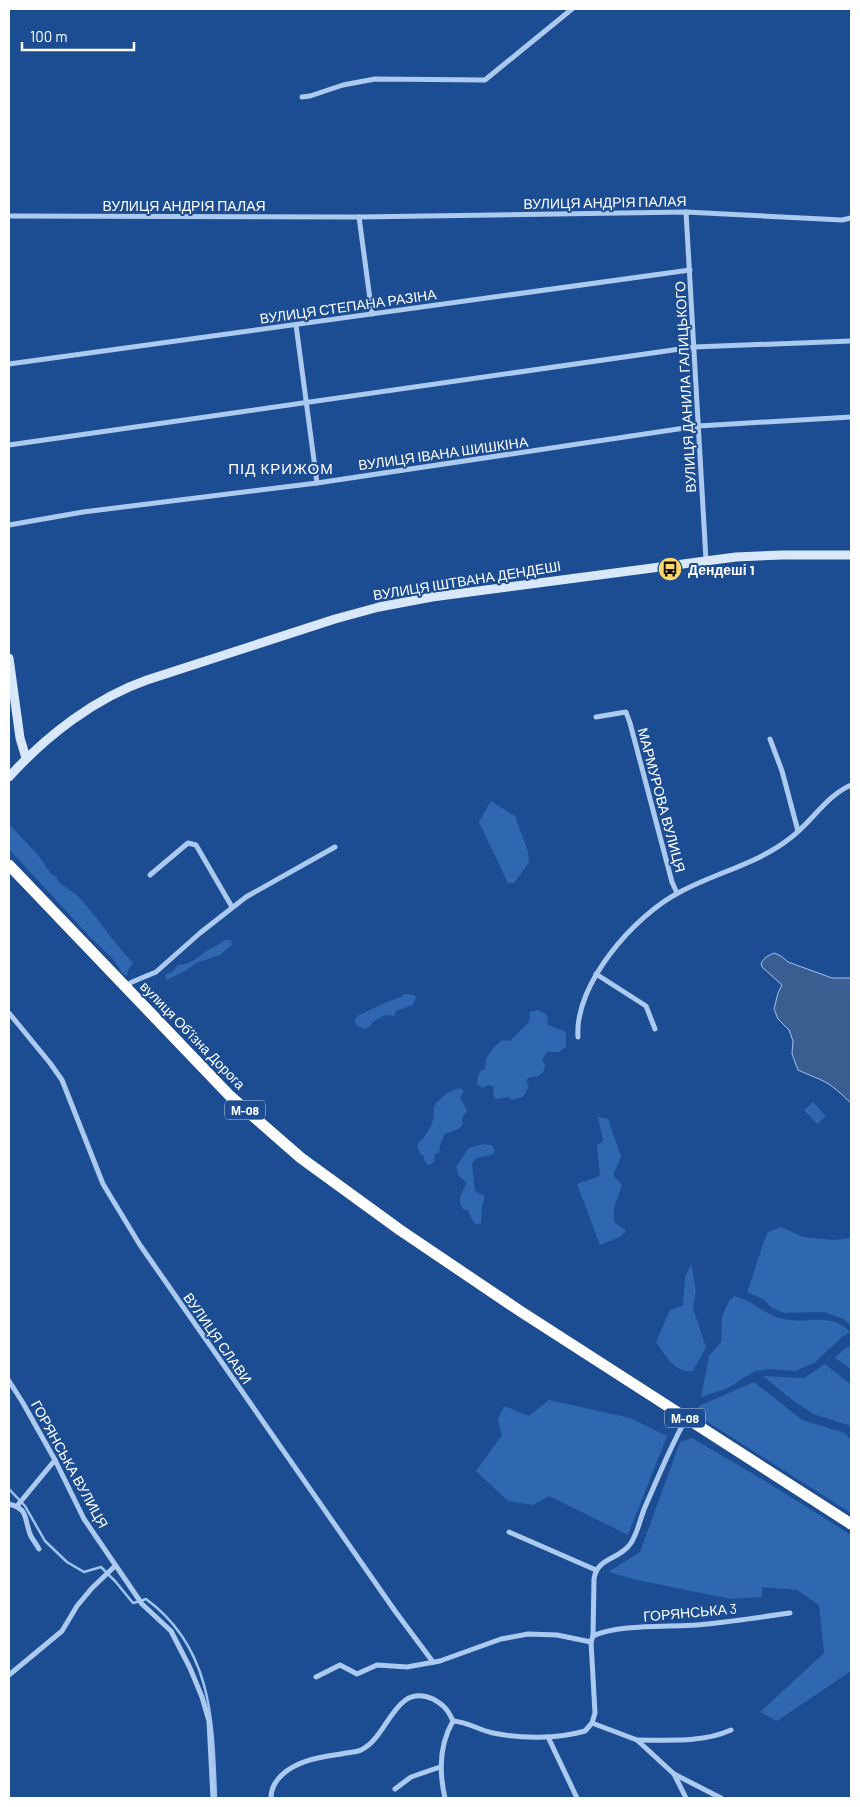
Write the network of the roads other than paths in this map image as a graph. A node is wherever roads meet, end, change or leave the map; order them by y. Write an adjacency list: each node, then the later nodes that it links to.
1 (572, 9): 2 (street)
2 (302, 96)
3 (686, 212): 5 (street, ВУЛИЦЯ АНДРІЯ ПАЛАЯ); 6 (street, ВУЛИЦЯ АНДРІЯ ПАЛАЯ); 7 (street, ВУЛИЦЯ ДАНИЛА ГАЛИЦЬКОГО)
4 (9, 216): 5 (street, ВУЛИЦЯ АНДРІЯ ПАЛАЯ)
5 (359, 217): 8 (street)
6 (851, 218)
7 (690, 270): 8 (street, ВУЛИЦЯ СТЕПАНА РАЗІНА); 11 (street, ВУЛИЦЯ ДАНИЛА ГАЛИЦЬКОГО)
8 (372, 314): 9 (street, ВУЛИЦЯ СТЕПАНА РАЗІНА)
9 (296, 325): 12 (street, ВУЛИЦЯ СТЕПАНА РАЗІНА); 13 (street)
10 (851, 340): 11 (street)
11 (694, 348): 13 (street); 15 (street, ВУЛИЦЯ ДАНИЛА ГАЛИЦЬКОГО)
12 (9, 364)
13 (307, 404): 16 (street); 17 (street)
14 (851, 417): 15 (street, ВУЛИЦЯ ІВАНА ШИШКІНА)
15 (698, 426): 17 (street, ВУЛИЦЯ ІВАНА ШИШКІНА); 20 (street, ВУЛИЦЯ ДАНИЛА ГАЛИЦЬКОГО)
16 (9, 445)
17 (317, 483): 18 (street, ВУЛИЦЯ ІВАНА ШИШКІНА)
18 (9, 525)
19 (851, 555): 20 (street, ВУЛИЦЯ ІШТВАНА ДЕНДЕШІ)
20 (706, 560): 24 (street, ВУЛИЦЯ ІШТВАНА ДЕНДЕШІ)
21 (9, 658): 24 (street)
22 (596, 717): 31 (street, МАРМУРОВА ВУЛИЦЯ)
23 (770, 740): 27 (street)
24 (26, 758): 25 (street, ВУЛИЦЯ ІШТВАНА ДЕНДЕШІ)
25 (9, 777)
26 (851, 784): 27 (street)
27 (798, 831): 31 (street)
28 (335, 847): 32 (street)
29 (9, 865): 34 (highway, вулиця Обʼїзна Дорога / М-08)
30 (150, 875): 32 (street)
31 (677, 893): 33 (street)
32 (232, 907): 34 (street)
33 (596, 974): 36 (street); 37 (street)
34 (125, 988): 39 (highway, вулиця Обʼїзна Дорога / М-08)
35 (9, 1013): 50 (street, ВУЛИЦЯ СЛАВИ)
36 (655, 1029)
37 (578, 1038)
38 (9, 1381): 40 (street, ГОРЯНСЬКА ВУЛИЦЯ)
39 (686, 1419): 43 (highway, М-08); 47 (street)
40 (55, 1460): 42 (street); 46 (street, ГОРЯНСЬКА ВУЛИЦЯ)
41 (9, 1504): 42 (street)
42 (17, 1506): 45 (street)
43 (851, 1524)
44 (509, 1532): 47 (street)
45 (39, 1549)
46 (115, 1566): 51 (street); 61 (street, ГОРЯНСЬКА ВУЛИЦЯ)
47 (596, 1570): 49 (street)
48 (790, 1613): 49 (street, ГОРЯНСЬКА 3)
49 (592, 1639): 50 (street); 54 (street)
50 (433, 1662): 52 (street)
51 (9, 1675)
52 (316, 1677)
53 (453, 1721): 56 (street); 58 (street); 62 (street)
54 (592, 1724): 56 (street); 57 (street)
55 (732, 1730): 57 (street)
56 (548, 1737): 64 (street)
57 (637, 1740): 59 (street)
58 (440, 1767): 60 (street); 63 (street)
59 (674, 1774): 65 (street); 66 (street)
60 (395, 1789)
61 (213, 1798)
62 (270, 1798)
63 (445, 1798)
64 (577, 1798)
65 (686, 1798)
66 (721, 1798)

